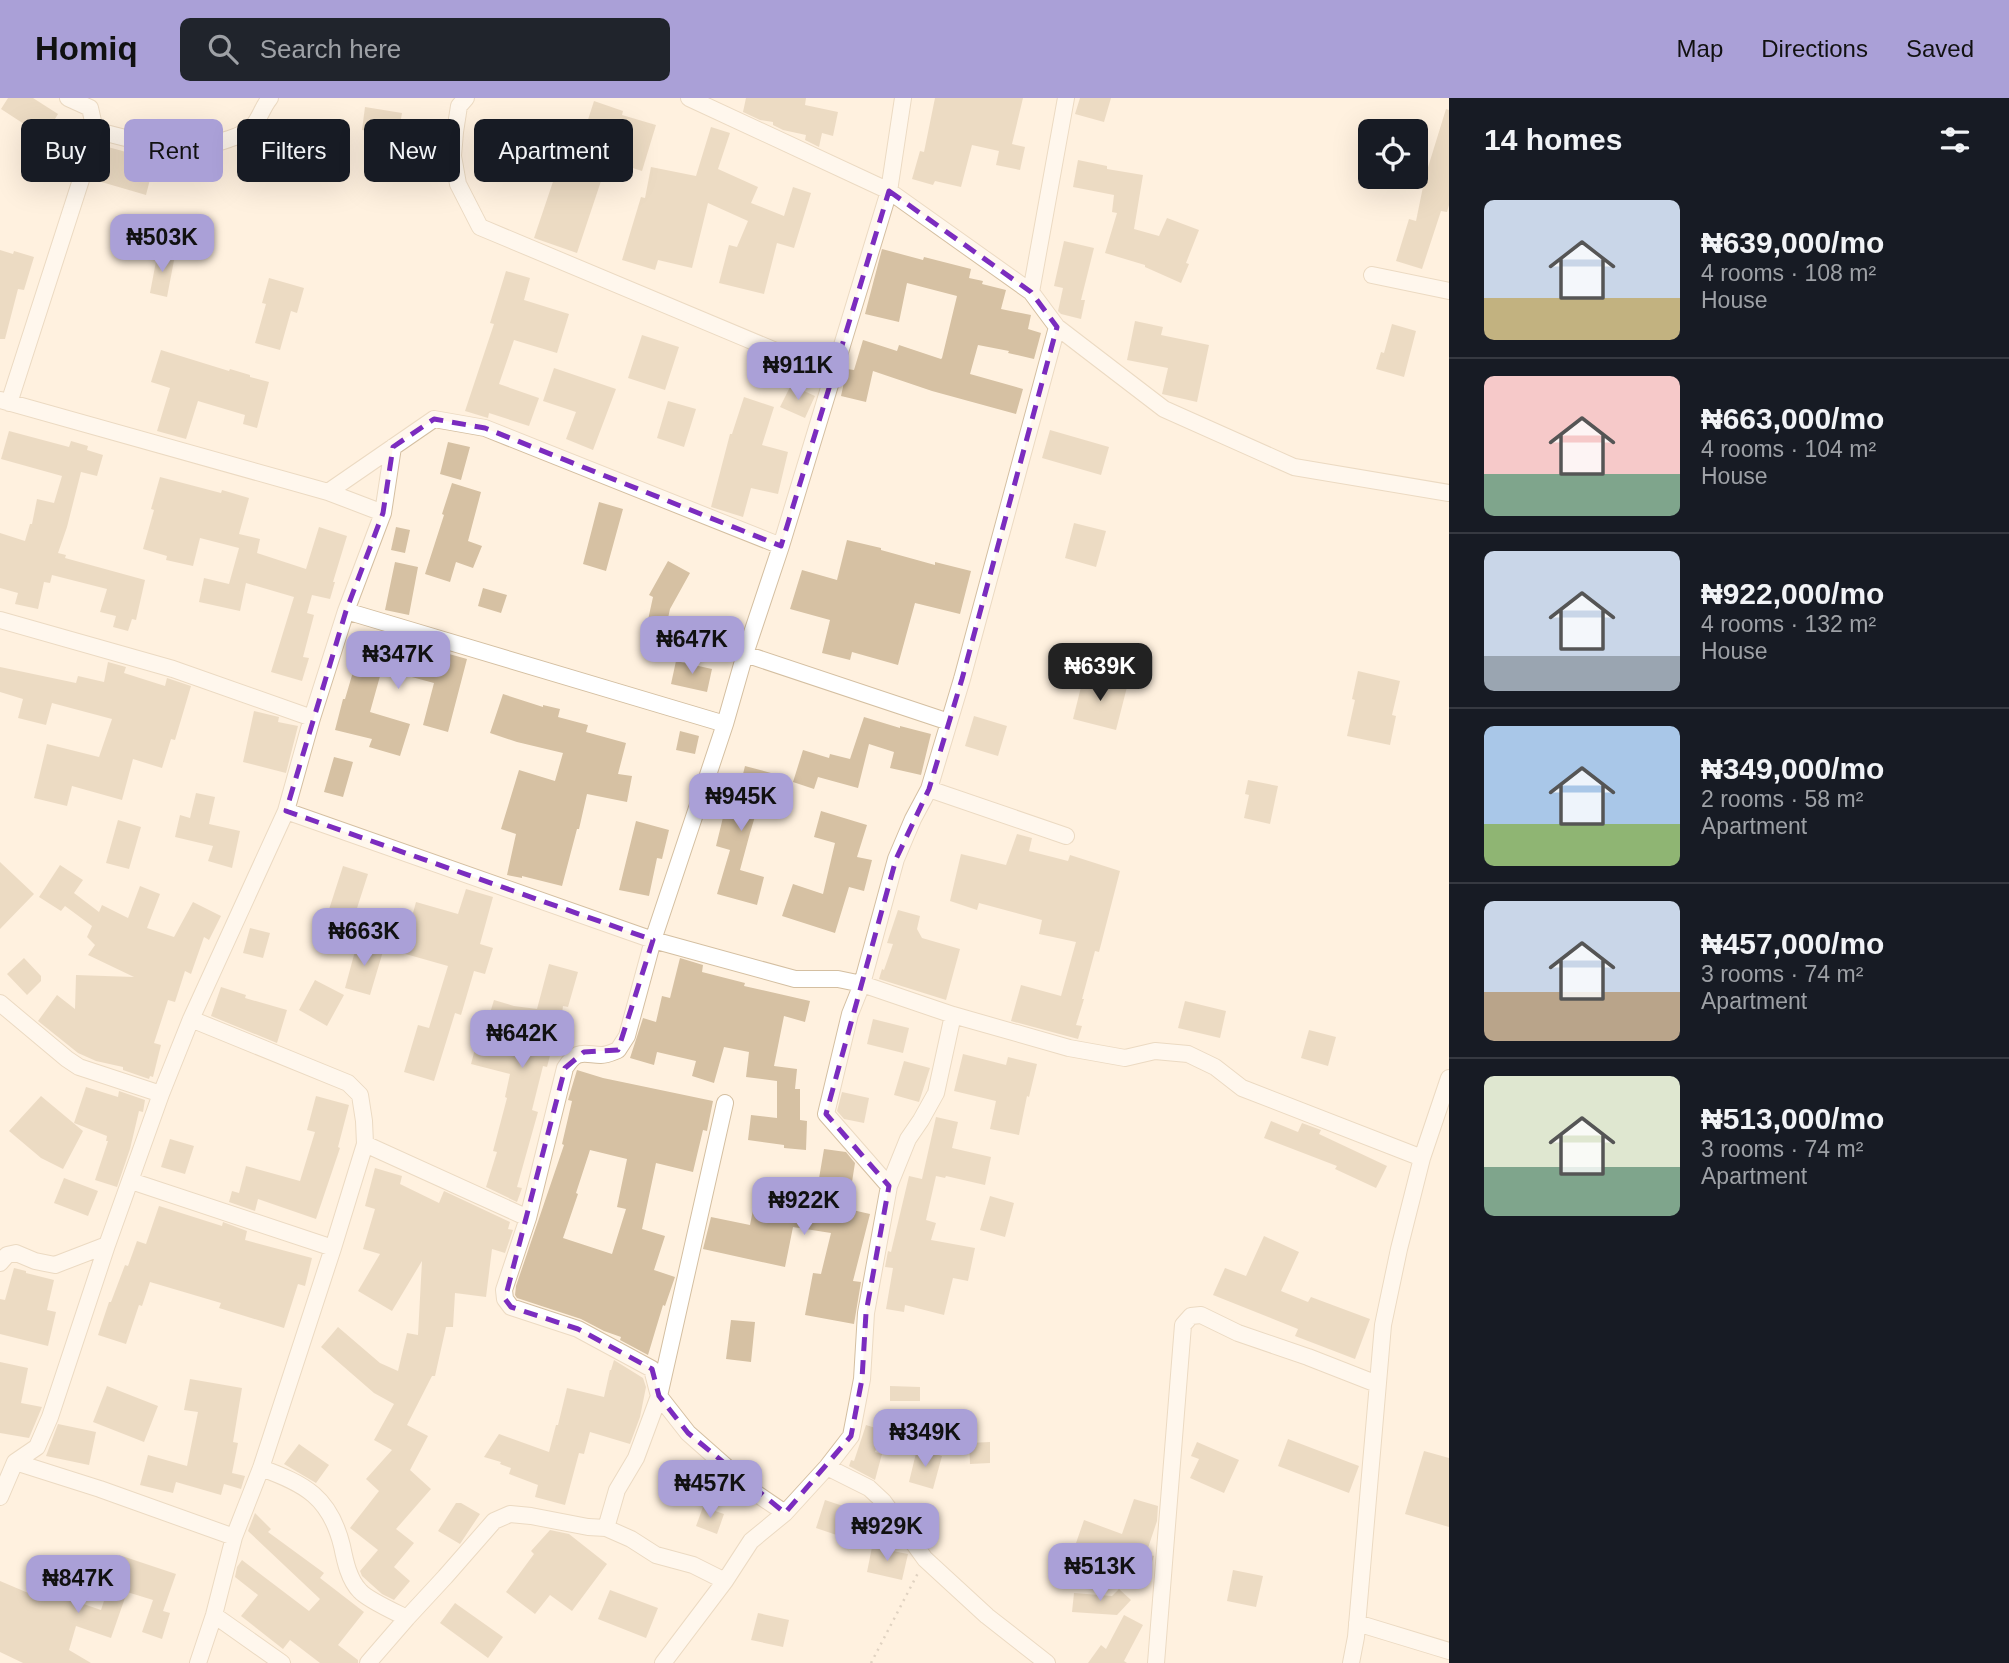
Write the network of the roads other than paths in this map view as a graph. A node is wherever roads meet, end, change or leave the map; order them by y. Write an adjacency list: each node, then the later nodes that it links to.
1 (68, 98): 7 (street)
2 (270, 98): 8 (street)
3 (466, 98): 15 (street)
4 (689, 98): 10 (street)
5 (903, 98): 10 (street)
6 (1066, 98): 13 (street)
7 (92, 119)
8 (110, 134)
9 (80, 182): 16 (street)
10 (889, 191): 13 (street); 15 (street)
11 (1372, 275): 12 (street)
12 (1449, 291)
13 (1031, 292): 14 (street)
14 (1057, 327): 19 (street); 26 (street)
15 (833, 374): 21 (street)
16 (4, 401): 18 (street)
17 (393, 447): 18 (street); 20 (street); 21 (street)
18 (328, 492): 20 (street)
19 (1449, 493)
20 (383, 513): 22 (street)
21 (781, 546): 24 (street)
22 (346, 611): 25 (street); 27 (street)
23 (0, 620): 25 (street)
24 (745, 654): 26 (street); 27 (street)
25 (312, 718): 29 (street)
26 (949, 722): 28 (street)
27 (725, 724): 31 (street)
28 (929, 789): 30 (street); 32 (street)
29 (286, 811): 31 (street); 35 (street)
30 (1066, 836)
31 (653, 940): 32 (street); 43 (street)
32 (862, 984): 34 (street); 42 (street)
33 (0, 1003): 37 (street)
34 (953, 1015): 40 (street); 42 (street)
35 (191, 1019): 37 (street); 39 (street)
36 (1449, 1078): 40 (street)
37 (161, 1094): 41 (street)
38 (725, 1102): 48 (street)
39 (365, 1144): 43 (street); 45 (street)
40 (1422, 1158): 47 (street)
41 (131, 1181): 44 (street); 45 (street)
42 (889, 1186): 50 (street)
43 (528, 1218): 48 (street)
44 (107, 1245): 46 (street); 49 (street)
45 (333, 1248): 51 (street)
46 (0, 1263)
47 (1377, 1384): 59 (street); 66 (street)
48 (659, 1396): 53 (street); 54 (street)
49 (15, 1462): 52 (street); 55 (street)
50 (827, 1467): 53 (street); 65 (street)
51 (261, 1468): 55 (street); 58 (street)
52 (0, 1497)
53 (785, 1513): 56 (street)
54 (606, 1528): 56 (street); 58 (street)
55 (234, 1537): 57 (street)
56 (725, 1581): 64 (street)
57 (214, 1615): 61 (street); 62 (street)
58 (407, 1618): 63 (street)
59 (1357, 1623): 60 (street); 67 (street)
60 (1449, 1651)
61 (198, 1663)
62 (282, 1663)
63 (368, 1663)
64 (663, 1663)
65 (1047, 1663)
66 (1156, 1663)
67 (1351, 1663)

